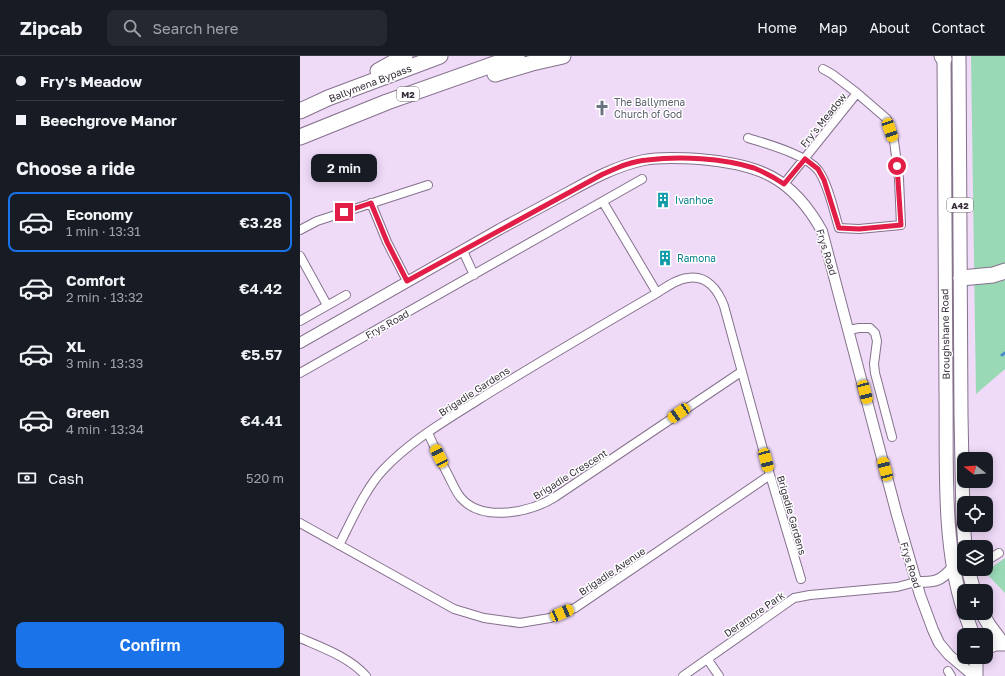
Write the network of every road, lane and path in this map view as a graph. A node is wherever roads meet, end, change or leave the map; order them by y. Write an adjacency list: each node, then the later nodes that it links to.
1 (405, 56): 9 (highway)
2 (440, 56): 9 (highway, Ballymena Bypass / M2)
3 (517, 56): 10 (highway, M2)
4 (563, 56): 10 (highway)
5 (959, 56): 26 (main road, Broughshane Road / A42)
6 (943, 57): 23 (main road, Broughshane Road / A42)
7 (823, 70): 8 (street, Fry's Meadow)
8 (857, 93): 14 (street, Fry's Meadow); 14 (street, Fry's Meadow)
9 (328, 98): 11 (highway, Ballymena Bypass / M2)
10 (387, 102): 12 (highway, M2)
11 (300, 111)
12 (300, 137)
13 (748, 138): 14 (street, Fry's Meadow)
14 (805, 159): 16 (street, Fry's Meadow)
15 (642, 179): 18 (street, Frys Road)
16 (784, 184): 21 (street, Frys Road); 32 (street, Frys Road)
17 (428, 185): 19 (street)
18 (603, 202): 25 (street, Frys Road); 28 (street)
19 (371, 203): 20 (street); 27 (street)
20 (300, 230)
21 (463, 251): 25 (street); 27 (street, Frys Road)
22 (300, 256): 30 (street)
23 (944, 264): 26 (main road); 44 (main road, Broughshane Road / A42)
24 (1005, 271): 26 (highway)
25 (474, 274): 35 (street, Frys Road)
26 (961, 278): 40 (main road, Broughshane Road / A42)
27 (407, 281): 33 (street, Frys Road)
28 (657, 292): 34 (street, Brigadie Gardens); 36 (street, Brigadie Gardens)
29 (346, 295): 30 (street)
30 (327, 306): 31 (street)
31 (300, 321)
32 (848, 330): 37 (street); 47 (street, Frys Road)
33 (300, 343)
34 (741, 372): 36 (street, Brigadie Crescent); 38 (street, Brigadie Gardens)
35 (300, 373)
36 (428, 433): 41 (street, Brigadie Gardens)
37 (892, 437)
38 (770, 475): 41 (street, Brigadie Avenue); 46 (street, Brigadie Gardens)
39 (300, 523): 41 (street, Brigadie Avenue)
40 (965, 540)
41 (339, 545)
42 (999, 553): 43 (street)
43 (993, 557)
44 (954, 572): 45 (street); 47 (street); 48 (main road, Broughshane Road / A42)
45 (957, 572)
46 (801, 579)
47 (916, 582): 53 (street, Deramore Park); 54 (street, Frys Road)
48 (957, 584)
49 (986, 620): 51 (main road)
50 (300, 638): 55 (street)
51 (1004, 644): 52 (main road)
52 (993, 647)
53 (708, 660): 56 (street, Deramore Park); 57 (street)
54 (957, 660)
55 (366, 676)
56 (683, 676)
57 (719, 676)

